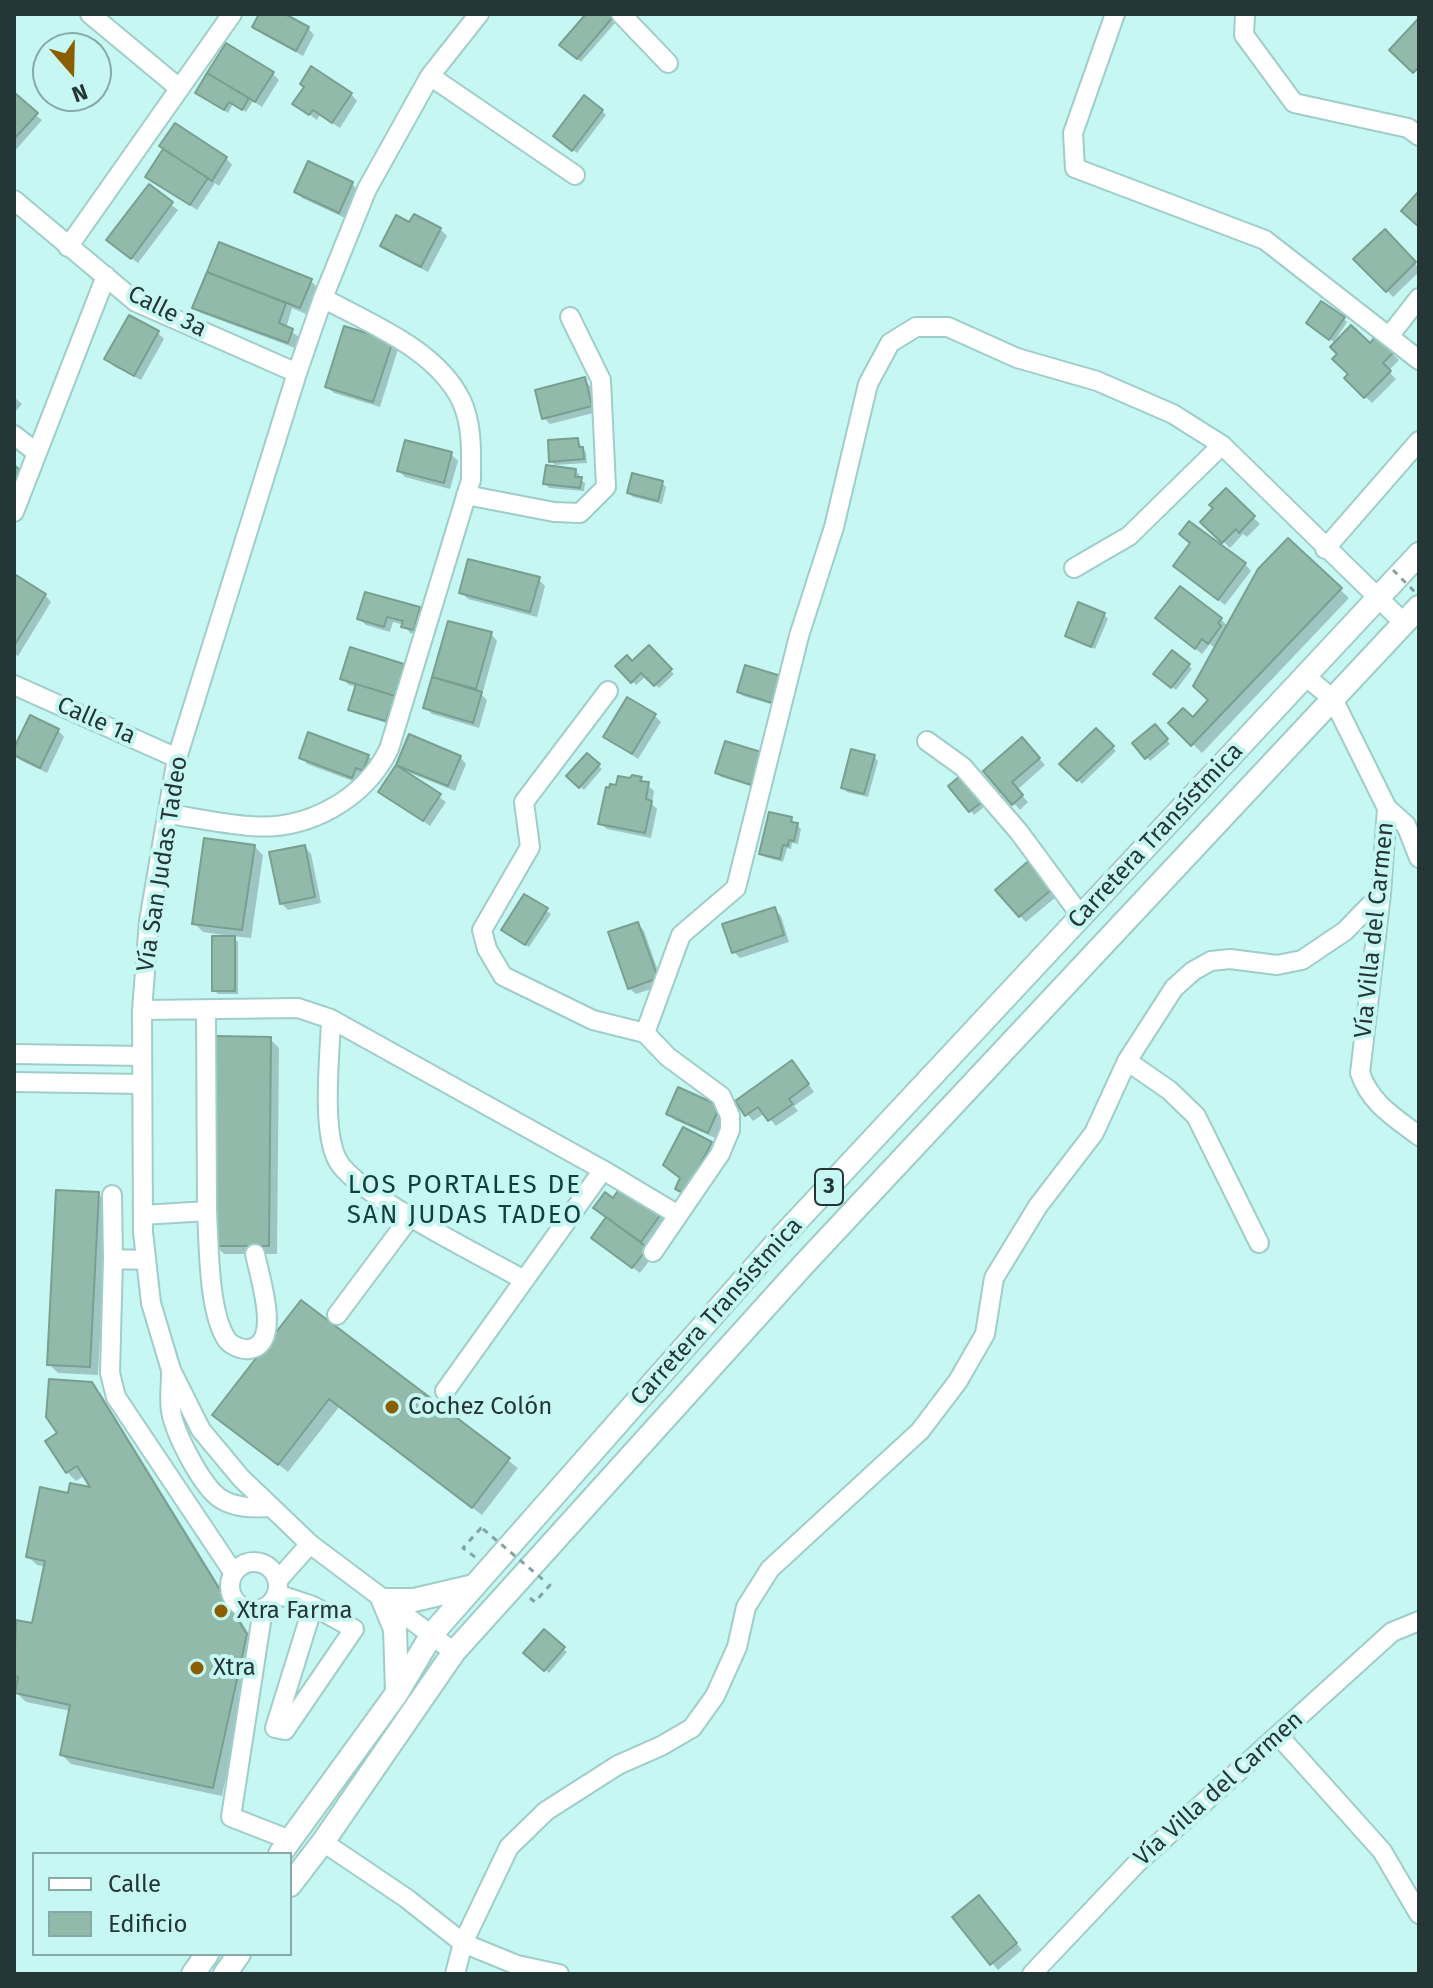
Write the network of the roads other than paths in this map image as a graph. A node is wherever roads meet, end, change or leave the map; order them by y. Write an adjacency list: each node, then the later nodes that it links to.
1 (90, 14): 9 (street)
2 (232, 14): 9 (street)
3 (479, 14): 8 (street, Vía San Judas Tadeo)
4 (621, 14): 7 (street)
5 (1115, 14): 18 (street)
6 (1245, 14): 10 (street)
7 (668, 63)
8 (430, 76): 11 (street); 15 (street, Vía San Judas Tadeo)
9 (179, 88): 13 (street)
10 (1419, 136)
11 (575, 175)
12 (14, 200): 13 (street, Calle 3a)
13 (68, 247): 14 (street, Calle 3a)
14 (106, 276): 20 (street, Calle 3a); 24 (street)
15 (323, 298): 20 (street, Vía San Judas Tadeo); 25 (street)
16 (1419, 298): 18 (street)
17 (570, 317): 25 (street)
18 (1390, 335): 19 (street)
19 (1419, 360)
20 (297, 373): 37 (street, Vía San Judas Tadeo)
21 (14, 435): 24 (street)
22 (1419, 441): 27 (street)
23 (1222, 445): 27 (street); 29 (street); 46 (street)
24 (37, 453): 26 (street)
25 (466, 495): 39 (street)
26 (14, 512)
27 (1325, 549): 30 (street)
28 (1419, 554): 30 (main road, Carretera Transístmica / 3)
29 (1074, 568)
30 (1378, 598): 31 (street); 32 (main road, Carretera Transístmica / 3)
31 (1411, 615): 35 (main road, Carretera Transístmica / 3)
32 (1305, 676): 35 (street, Vía Villa del Carmen); 42 (main road, Carretera Transístmica / 3)
33 (14, 685): 37 (street, Calle 1a)
34 (608, 691): 46 (street)
35 (1333, 699): 38 (street, Vía Villa del Carmen); 78 (main road, Carretera Transístmica / 3)
36 (927, 741): 42 (street)
37 (177, 758): 39 (street, Vía San Judas Tadeo)
38 (1387, 808): 40 (street); 41 (street, Vía Villa del Carmen)
39 (169, 814): 43 (street, Vía San Judas Tadeo)
40 (1419, 858)
41 (1381, 894): 49 (street); 52 (street, Vía Villa del Carmen)
42 (1081, 916): 71 (main road, Carretera Transístmica / 3)
43 (142, 1010): 44 (street); 48 (street, Vía San Judas Tadeo)
44 (206, 1010): 45 (street); 55 (street)
45 (331, 1019): 53 (street); 58 (street)
46 (645, 1033): 57 (street)
47 (14, 1054): 48 (street)
48 (142, 1056): 51 (street, Vía San Judas Tadeo)
49 (1127, 1061): 59 (street); 87 (street)
50 (14, 1082): 51 (street)
51 (142, 1084): 56 (street, Vía San Judas Tadeo)
52 (1419, 1136)
53 (603, 1170): 57 (street); 64 (street)
54 (112, 1195): 62 (street)
55 (207, 1211): 56 (street); 61 (street)
56 (143, 1215): 63 (street, Vía San Judas Tadeo)
57 (678, 1215): 60 (street)
58 (411, 1216): 64 (street); 65 (street)
59 (1259, 1243)
60 (653, 1252)
61 (255, 1254)
62 (113, 1259): 63 (street); 70 (street)
63 (146, 1260): 66 (street, Vía San Judas Tadeo)
64 (524, 1280): 67 (street)
65 (337, 1315)
66 (171, 1370): 68 (street, Vía San Judas Tadeo); 68 (street)
67 (445, 1391)
68 (270, 1507): 69 (street, Vía San Judas Tadeo)
69 (310, 1544): 72 (street); 73 (street, Vía San Judas Tadeo)
70 (233, 1572): 72 (street); 75 (street)
71 (474, 1586): 73 (main road); 77 (main road, Carretera Transístmica / 3)
72 (278, 1587): 74 (street); 75 (street)
73 (383, 1600): 77 (street, Vía San Judas Tadeo); 79 (main road)
74 (313, 1606): 81 (street); 81 (street)
75 (263, 1609): 80 (street)
76 (1419, 1621): 82 (street, Vía Villa del Carmen)
77 (432, 1634): 78 (street, Vía San Judas Tadeo); 79 (main road, Carretera Transístmica / 3)
78 (454, 1652): 83 (main road, Carretera Transístmica / 3)
79 (397, 1693): 84 (main road, Carretera Transístmica / 3)
80 (246, 1723): 81 (street); 84 (street)
81 (275, 1728)
82 (1278, 1735): 86 (street); 94 (street, Vía Villa del Carmen)
83 (323, 1842): 85 (main road, Carretera Transístmica / 3); 87 (street)
84 (285, 1847)
85 (292, 1882)
86 (1419, 1914)
87 (463, 1943): 92 (street); 93 (street)
88 (206, 1956): 90 (main road)
89 (238, 1956): 91 (main road)
90 (193, 1974)
91 (225, 1974)
92 (455, 1974)
93 (559, 1974)
94 (1032, 1974)

